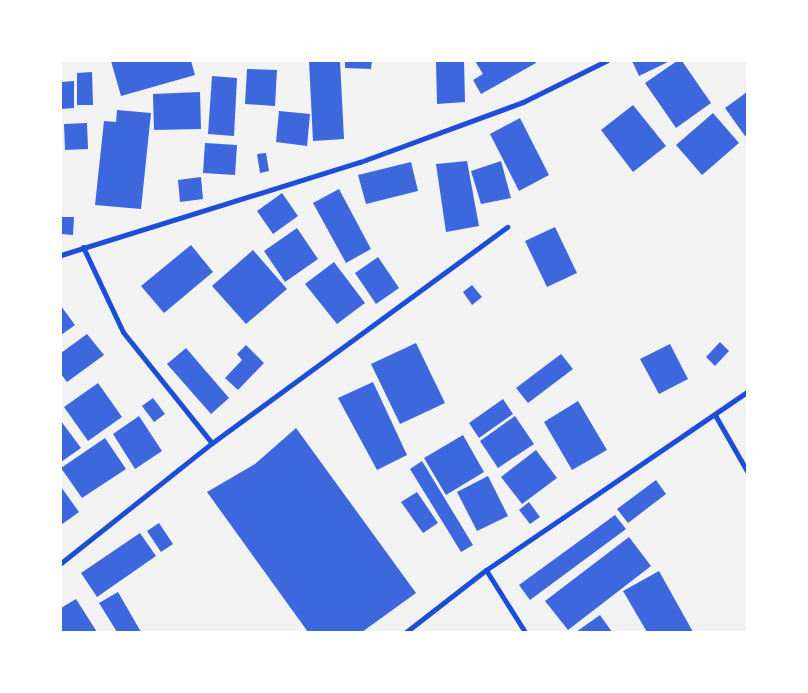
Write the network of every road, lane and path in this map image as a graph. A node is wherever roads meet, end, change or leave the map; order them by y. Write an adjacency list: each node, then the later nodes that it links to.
1 (606, 61): 3 (street)
2 (507, 227): 7 (street)
3 (84, 247): 4 (street); 7 (street)
4 (61, 255)
5 (747, 392): 6 (street)
6 (715, 415): 8 (street); 10 (street)
7 (212, 443): 9 (street)
8 (747, 471)
9 (61, 563)
10 (486, 570): 11 (street); 12 (street)
11 (406, 632)
12 (525, 632)

